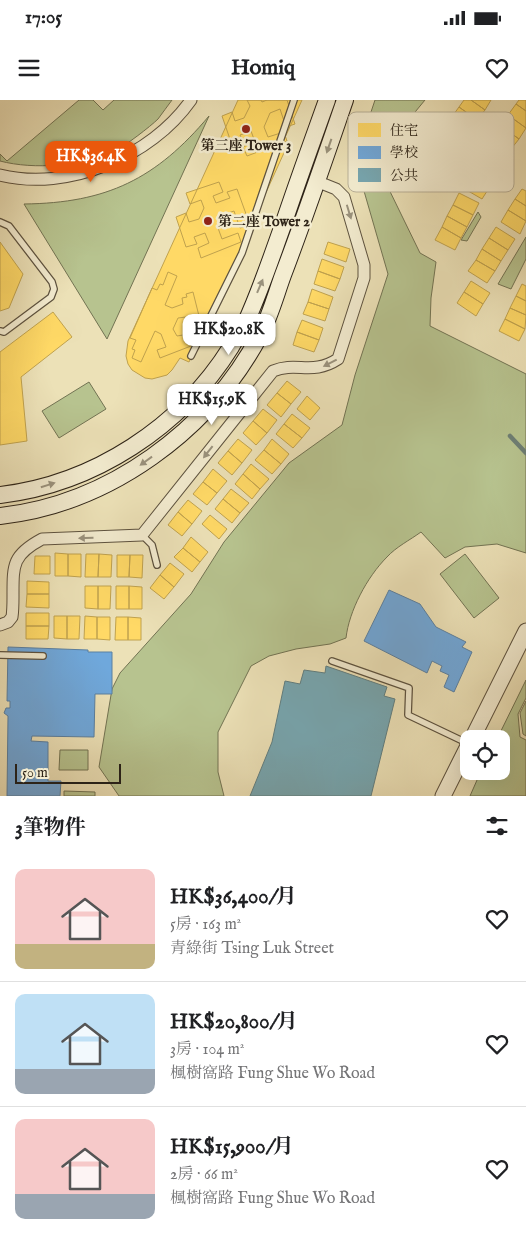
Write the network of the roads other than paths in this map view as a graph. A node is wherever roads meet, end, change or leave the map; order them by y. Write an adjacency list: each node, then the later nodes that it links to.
1 (191, 100): 5 (street)
2 (294, 100): 9 (lane)
3 (326, 100): 10 (main road, one-way to 3)
4 (345, 100): 6 (main road, one-way to 6)
5 (0, 175)
6 (316, 181): 11 (main road, one-way to 11); 12 (street, one-way to 12)
7 (0, 222): 8 (lane)
8 (0, 332)
9 (191, 356)
10 (0, 495)
11 (0, 516)
12 (142, 535): 13 (lane); 14 (street, one-way to 14)
13 (157, 565)
14 (0, 625)
15 (526, 632): 19 (street)
16 (0, 655): 17 (lane)
17 (43, 656)
18 (332, 661): 20 (lane)
19 (477, 730)
20 (460, 740)
21 (460, 762): 22 (street)
22 (443, 796)

